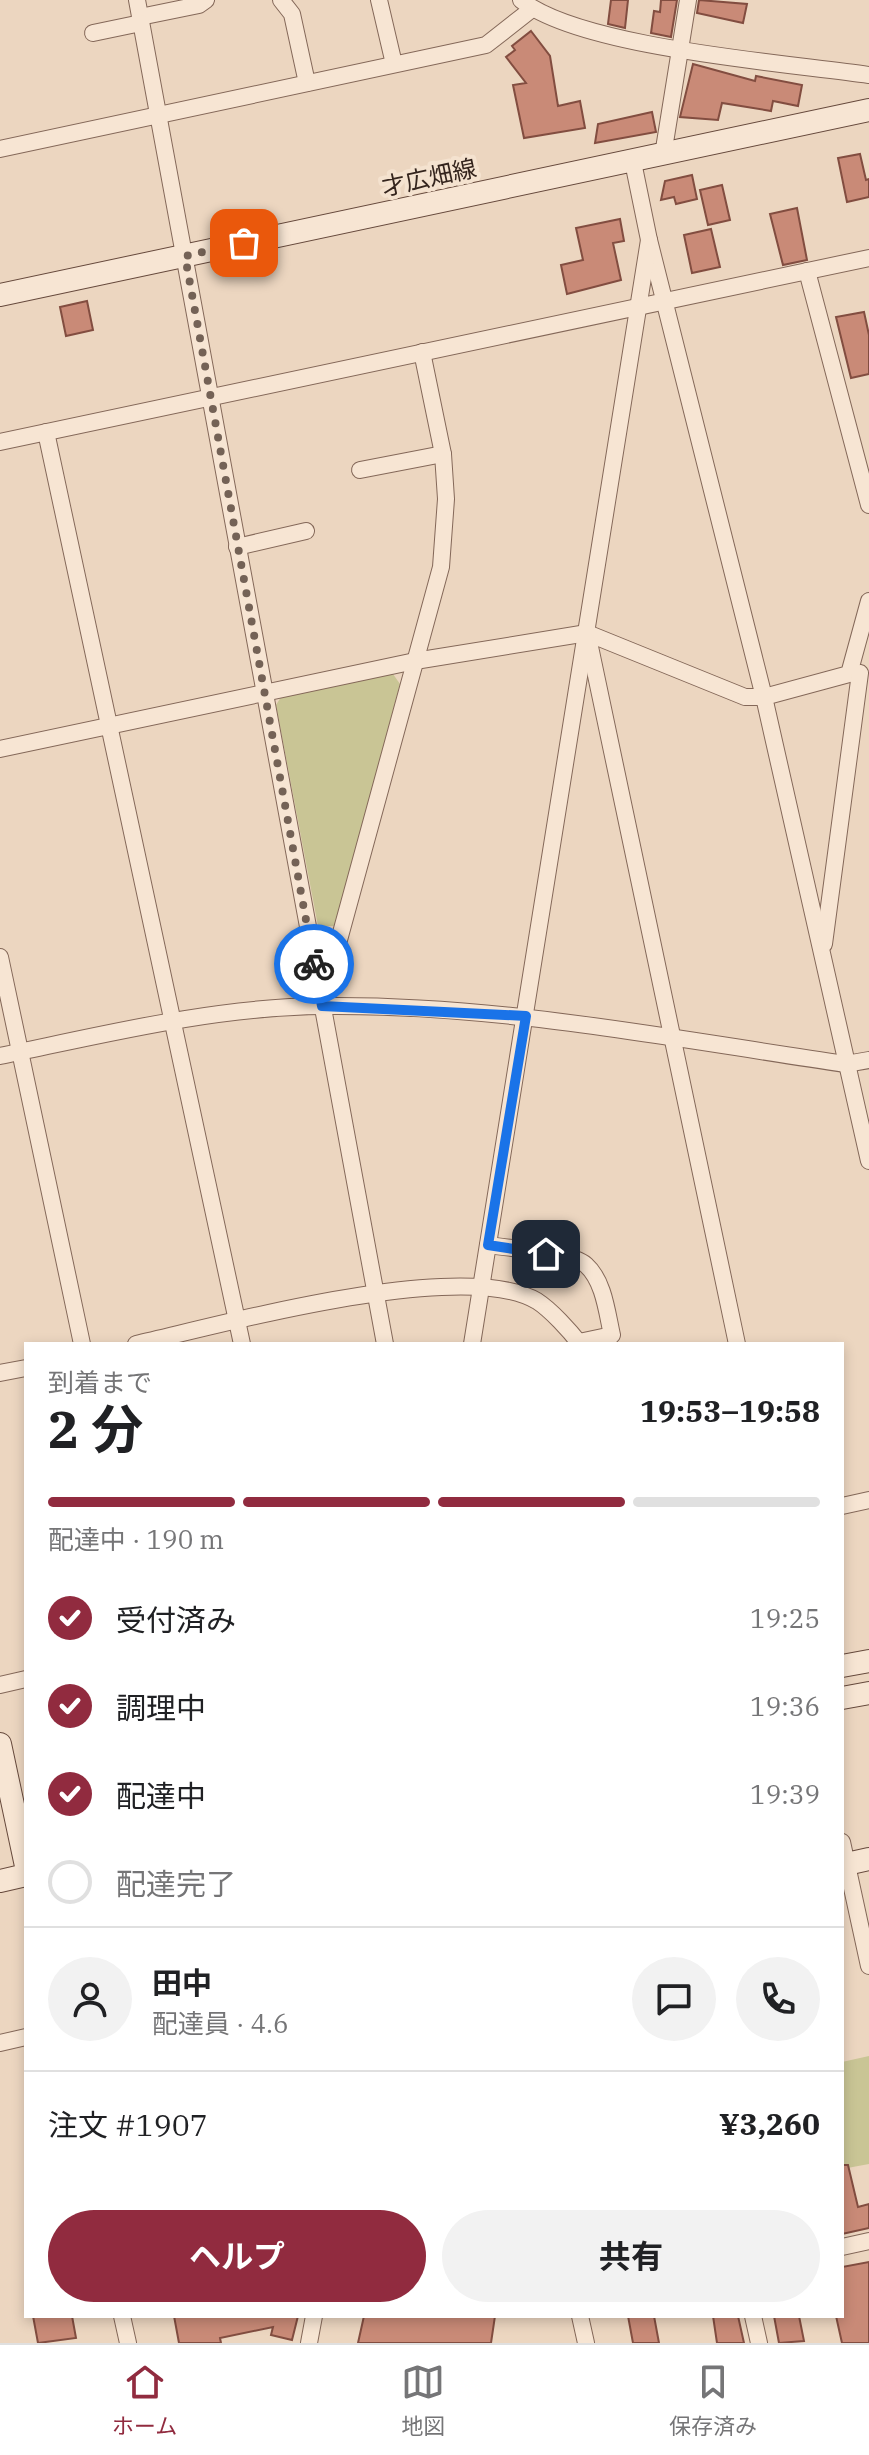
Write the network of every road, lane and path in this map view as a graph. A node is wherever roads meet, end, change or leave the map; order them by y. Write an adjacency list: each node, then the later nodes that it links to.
1 (206, 0): 6 (street)
2 (281, 0): 11 (street)
3 (379, 0): 9 (street)
4 (688, 0): 8 (street)
5 (526, 4): 8 (street); 9 (street)
6 (139, 13): 7 (street); 13 (street)
7 (93, 33)
8 (681, 48): 10 (street); 15 (street)
9 (394, 64): 11 (street)
10 (869, 75)
11 (307, 83): 13 (street)
12 (869, 110): 15 (main road, 才広畑線)
13 (157, 114): 14 (street); 18 (street)
14 (0, 149)
15 (663, 155): 16 (main road, 才広畑線)
16 (633, 162): 17 (street); 18 (main road, 才広畑線)
17 (649, 240): 22 (street); 23 (street)
18 (185, 256): 21 (main road, 才広畑線); 25 (street)
19 (869, 258): 20 (street)
20 (807, 271): 22 (street); 30 (street)
21 (0, 295)
22 (664, 301): 23 (street); 38 (street)
23 (637, 307): 24 (street); 34 (street)
24 (422, 352): 25 (street); 28 (street)
25 (208, 398): 26 (street); 32 (street)
26 (46, 432): 27 (street); 39 (street)
27 (0, 442)
28 (443, 454): 29 (street); 35 (street)
29 (360, 470)
30 (869, 505)
31 (306, 531): 32 (street)
32 (237, 547): 37 (street)
33 (869, 601): 36 (street)
34 (587, 633): 35 (street); 38 (street); 45 (street); 47 (street)
35 (415, 661): 37 (street); 43 (street)
36 (859, 671): 38 (street); 42 (street)
37 (264, 692): 39 (street); 43 (street)
38 (764, 697): 42 (street)
39 (111, 725): 40 (street); 46 (street)
40 (0, 749)
41 (0, 957): 48 (street)
42 (822, 957): 51 (street)
43 (313, 958): 44 (street)
44 (322, 1006): 45 (street); 46 (street); 55 (street)
45 (526, 1016): 47 (street); 53 (street)
46 (172, 1020): 48 (street); 56 (street)
47 (673, 1039): 51 (street); 64 (street)
48 (20, 1052): 49 (street); 57 (street)
49 (0, 1056)
50 (869, 1060): 51 (street)
51 (846, 1064): 52 (street)
52 (869, 1161)
53 (488, 1245): 54 (street); 63 (street)
54 (482, 1286): 55 (street); 61 (street); 62 (street)
55 (375, 1292): 56 (street); 60 (street)
56 (237, 1322): 58 (street); 59 (street)
57 (82, 1342)
58 (145, 1342)
59 (242, 1342)
60 (385, 1342)
61 (472, 1342)
62 (578, 1342)
63 (583, 1342)
64 (737, 1342)
65 (24, 1368): 66 (street)
66 (0, 1373)
67 (869, 1500): 68 (street)
68 (844, 1506)
69 (869, 1661): 70 (main road)
70 (844, 1666)
71 (24, 1679): 72 (street)
72 (0, 1685)
73 (869, 1693): 74 (main road)
74 (844, 1698)
75 (0, 1744): 76 (main road)
76 (16, 1844)
77 (844, 1857): 78 (main road); 81 (street)
78 (869, 1859)
79 (24, 1875): 80 (main road)
80 (0, 1881)
81 (869, 1966)
82 (24, 2037): 83 (street)
83 (0, 2043)
84 (869, 2241): 85 (street)
85 (844, 2247)
86 (122, 2318): 90 (street)
87 (314, 2318): 91 (street)
88 (580, 2318): 92 (street)
89 (753, 2318): 93 (street)
90 (128, 2343)
91 (309, 2343)
92 (586, 2343)
93 (759, 2343)

